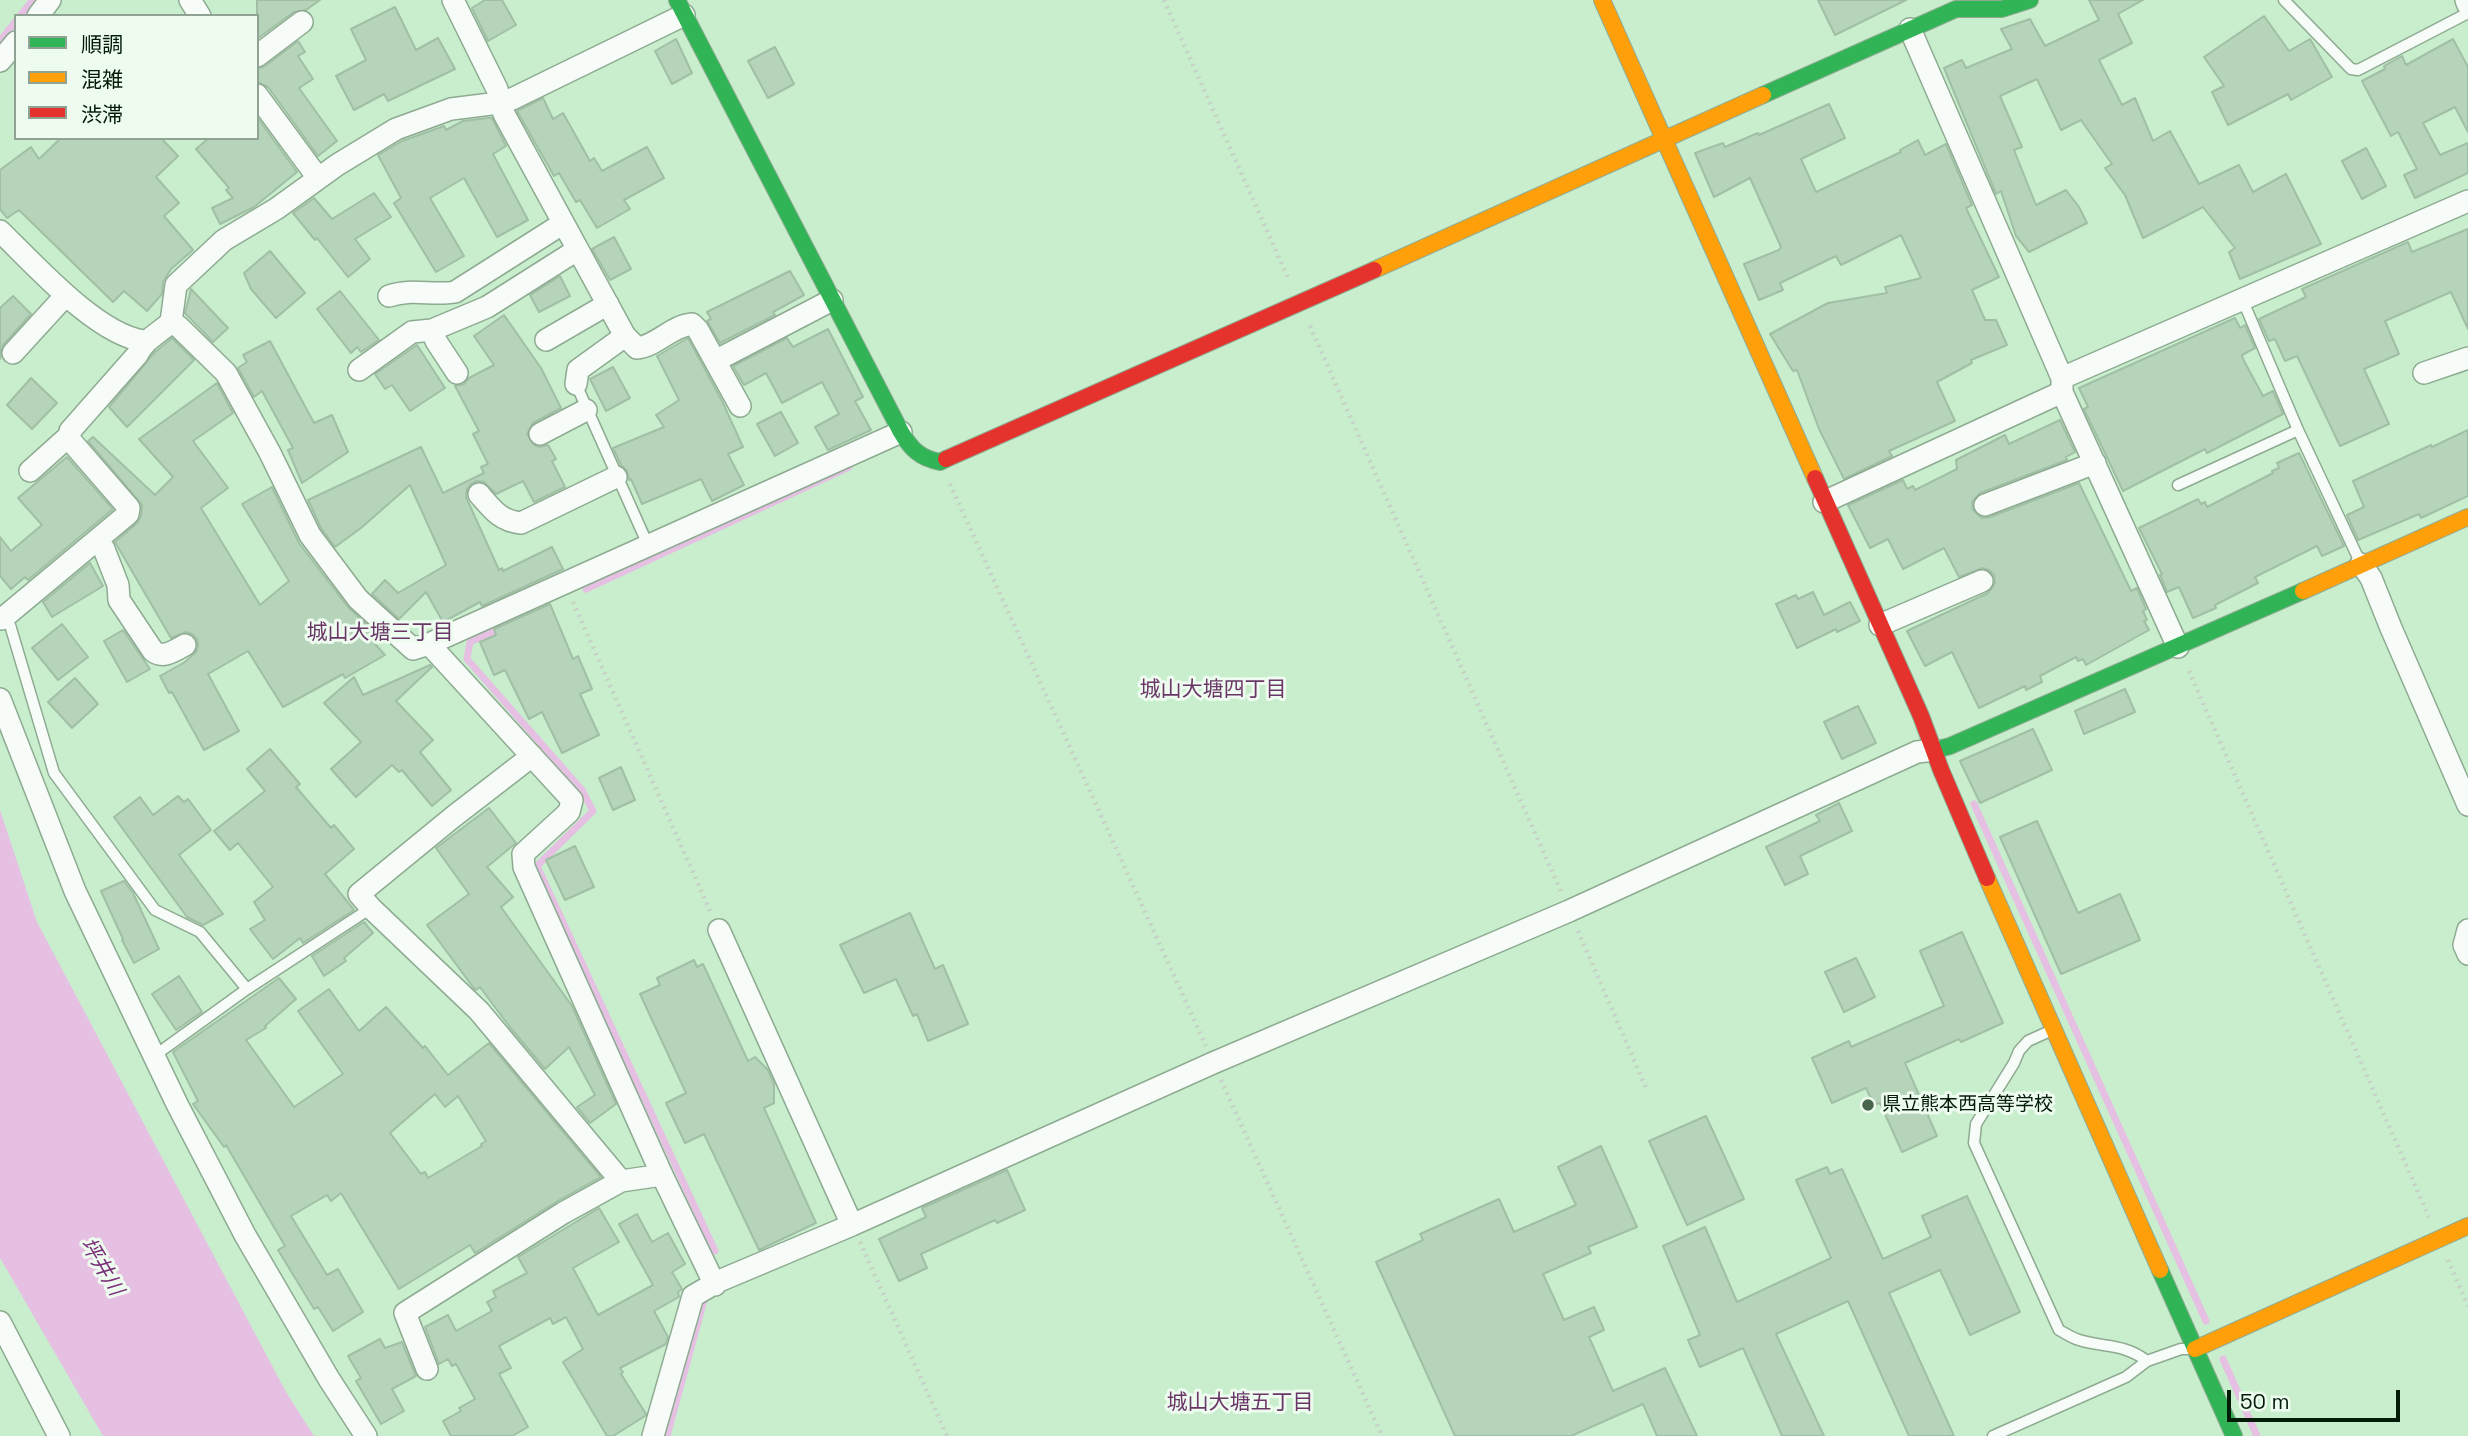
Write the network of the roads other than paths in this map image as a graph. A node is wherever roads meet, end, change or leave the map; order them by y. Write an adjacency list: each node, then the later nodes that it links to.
1 (50, 0): 11 (street)
2 (453, 0): 18 (street)
3 (1602, 0): 19 (street)
4 (2030, 0): 7 (street)
5 (2284, 0): 10 (lane)
6 (2466, 0): 8 (street)
7 (1954, 4): 13 (street)
8 (2468, 5)
9 (680, 7): 18 (street); 27 (street)
10 (2468, 13)
11 (39, 14)
12 (302, 22): 15 (street)
13 (1910, 29): 19 (street); 42 (street)
14 (14, 44): 16 (street)
15 (259, 54)
16 (0, 61)
17 (259, 98): 20 (street)
18 (499, 103): 20 (street); 22 (street)
19 (1665, 140): 46 (street); 54 (street)
20 (318, 177): 30 (street)
21 (2468, 201): 28 (street)
22 (562, 223): 24 (street); 26 (street)
23 (0, 231): 25 (street)
24 (576, 250): 29 (street); 31 (street)
25 (66, 295): 34 (street); 35 (street)
26 (389, 296)
27 (832, 300): 37 (street); 46 (street)
28 (2243, 301): 42 (street); 45 (lane)
29 (608, 304): 32 (street); 33 (street)
30 (172, 322): 34 (street); 63 (street)
31 (432, 330): 38 (street); 39 (street)
32 (625, 336): 37 (street); 41 (street)
33 (546, 340)
34 (144, 341): 48 (street)
35 (13, 353)
36 (2468, 358): 40 (street)
37 (716, 361): 43 (street)
38 (359, 370)
39 (457, 373)
40 (2424, 373)
41 (576, 384): 44 (lane)
42 (2062, 385): 49 (street); 54 (street)
43 (740, 406)
44 (586, 410): 47 (street); 51 (lane)
45 (2298, 430): 52 (lane); 59 (lane)
46 (901, 432): 58 (street)
47 (540, 434)
48 (69, 436): 50 (street); 57 (street)
49 (2095, 463): 55 (street); 65 (street)
50 (30, 471)
51 (616, 477): 53 (street); 58 (lane)
52 (2178, 485)
53 (479, 494)
54 (1824, 502): 62 (street)
55 (1985, 505)
56 (2468, 517): 59 (street)
57 (98, 540): 61 (street); 64 (street)
58 (648, 545): 63 (street)
59 (2361, 564): 65 (street); 69 (street)
60 (1982, 581): 62 (street)
61 (1, 619): 74 (lane)
62 (1880, 625): 67 (street)
63 (429, 644): 68 (street)
64 (185, 645)
65 (2178, 647): 67 (street)
66 (0, 699): 76 (street)
67 (1935, 750): 75 (street); 79 (street)
68 (532, 756): 70 (street); 77 (street)
69 (2468, 805)
70 (371, 908): 74 (lane); 78 (street)
71 (719, 930): 79 (street)
72 (2468, 930): 73 (street)
73 (2468, 954)
74 (247, 989): 76 (lane)
75 (2053, 1030): 83 (street); 84 (lane)
76 (154, 1056): 87 (street)
77 (663, 1175): 78 (street); 81 (street)
78 (621, 1181): 85 (street)
79 (852, 1225): 81 (street)
80 (2468, 1226): 83 (street)
81 (715, 1284): 88 (street)
82 (0, 1322): 86 (street)
83 (2195, 1349): 84 (lane); 90 (street)
84 (2147, 1361): 89 (lane)
85 (427, 1369)
86 (59, 1436)
87 (366, 1436)
88 (653, 1436)
89 (1993, 1436)
90 (2234, 1436)

